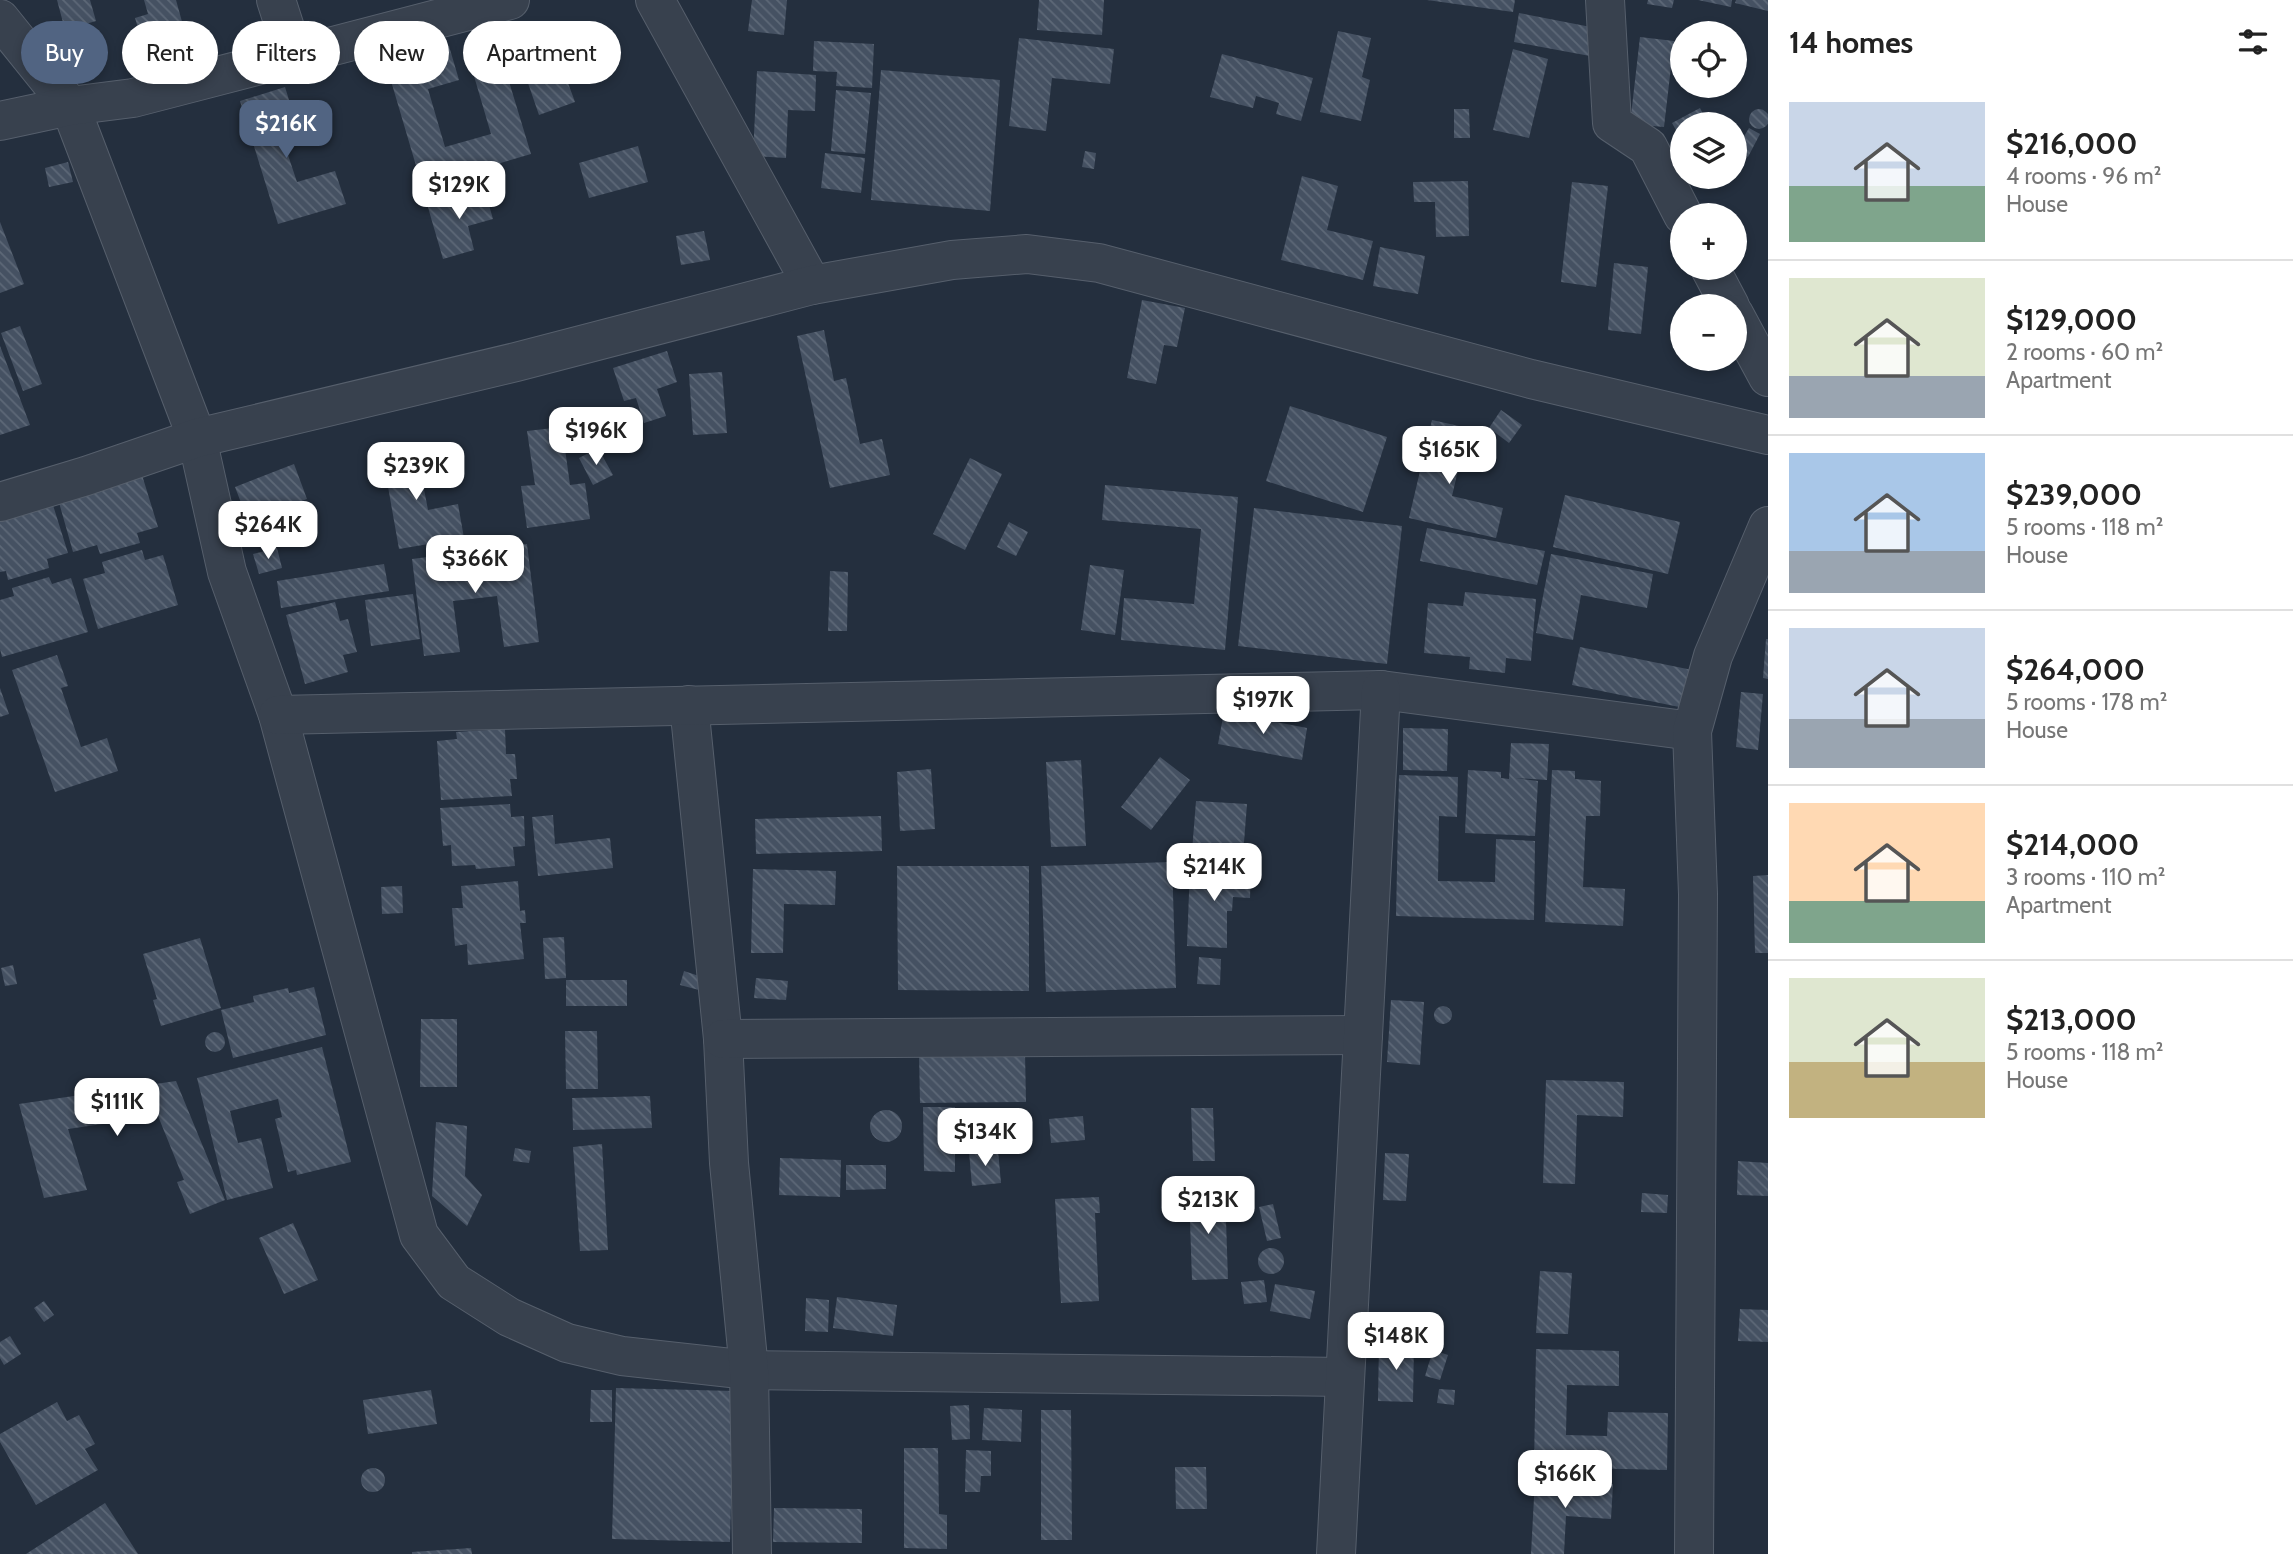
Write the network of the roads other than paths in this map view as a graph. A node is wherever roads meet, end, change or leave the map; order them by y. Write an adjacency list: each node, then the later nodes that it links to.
1 (276, 0): 6 (street)
2 (510, 0): 7 (street)
3 (655, 0): 12 (street)
4 (1605, 0): 11 (street)
5 (0, 19): 9 (street)
6 (283, 21)
7 (340, 43)
8 (232, 71): 9 (street)
9 (70, 106): 10 (street); 16 (street)
10 (0, 121)
11 (1677, 203)
12 (812, 285): 15 (street); 16 (street)
13 (1747, 338): 14 (street)
14 (1768, 377)
15 (1768, 435)
16 (197, 438): 17 (street); 21 (street)
17 (0, 502)
18 (1768, 526): 22 (street)
19 (1381, 690): 20 (street); 22 (street); 23 (street)
20 (689, 705): 21 (street); 24 (street)
21 (278, 715): 25 (street)
22 (1692, 731): 29 (street)
23 (1363, 1035): 24 (street); 26 (street)
24 (723, 1039): 25 (street)
25 (749, 1370): 26 (street); 27 (street)
26 (1345, 1377): 28 (street)
27 (752, 1554)
28 (1336, 1554)
29 (1694, 1554)

